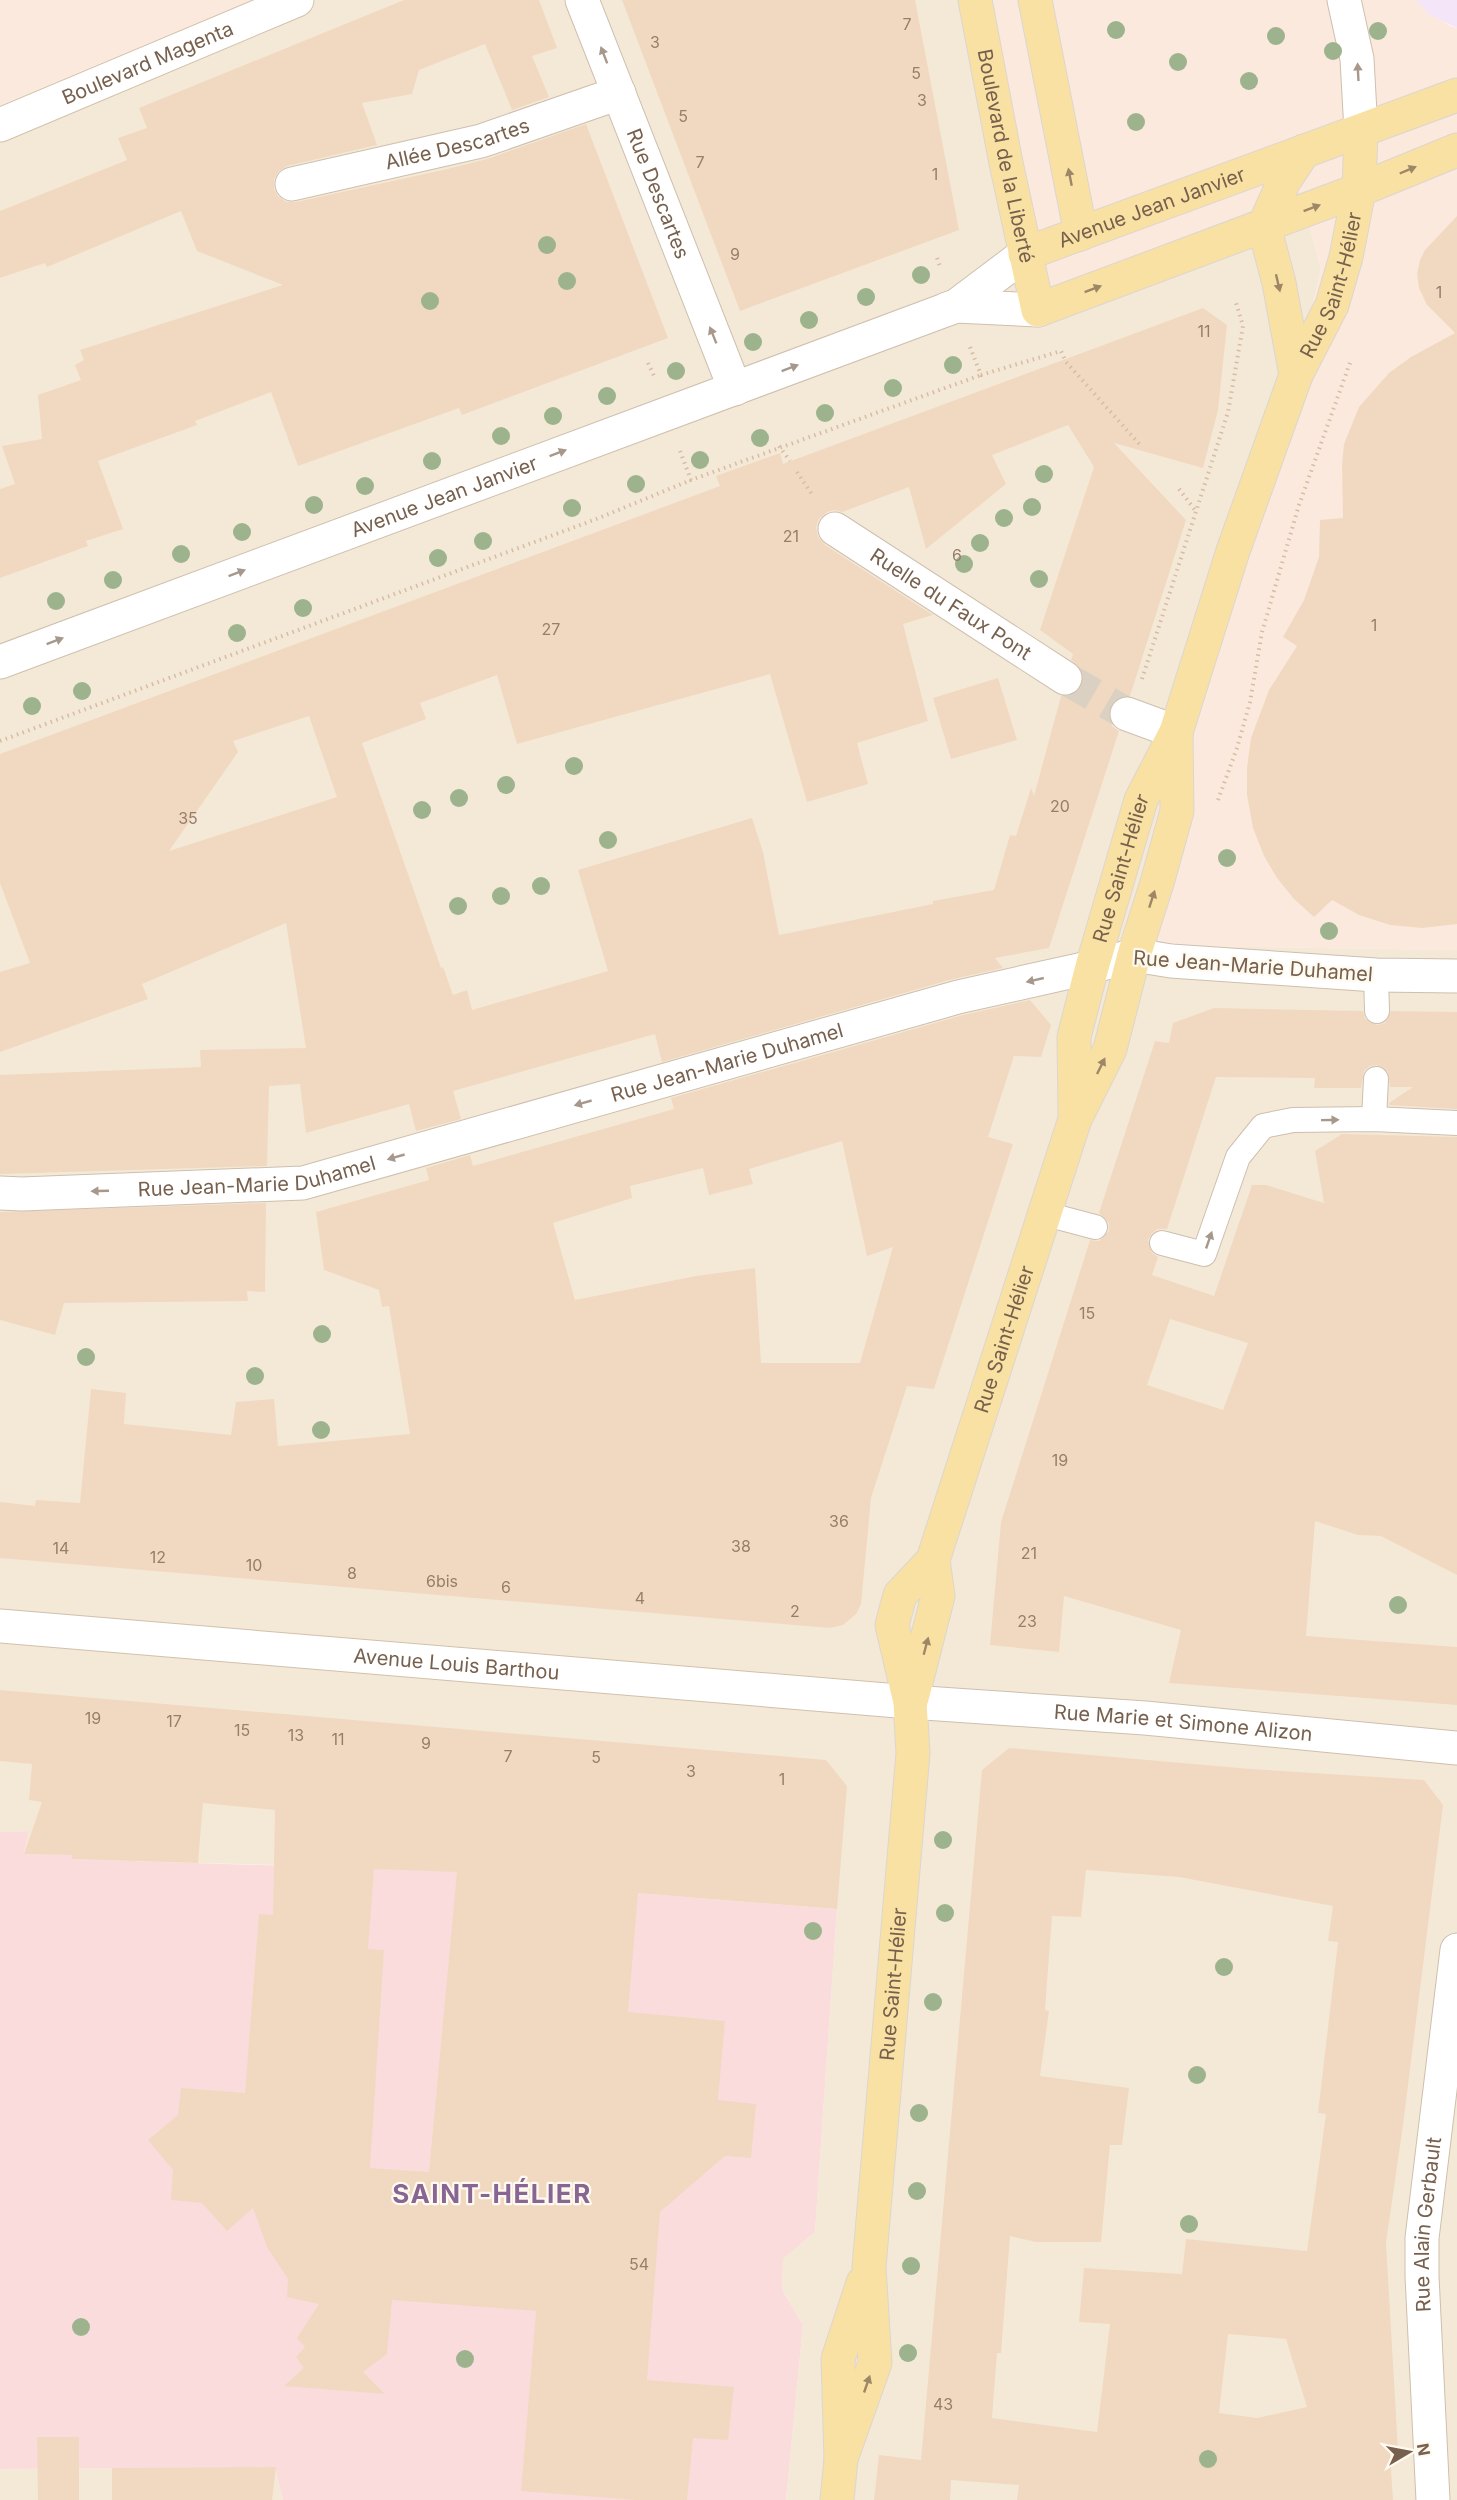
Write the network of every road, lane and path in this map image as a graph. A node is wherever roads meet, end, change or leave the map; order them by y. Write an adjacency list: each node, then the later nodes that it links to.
1 (297, 0): 8 (street, Boulevard Magenta)
2 (582, 0): 6 (street, Rue Descartes, one-way to 2)
3 (975, 0): 16 (main road, Boulevard de la Liberté)
4 (1035, 0): 15 (main road, one-way to 4)
5 (1344, 0): 9 (street, one-way to 5)
6 (619, 93): 12 (street, Allée Descartes); 25 (street, Rue Descartes, one-way to 6)
7 (1457, 95): 9 (main road, Avenue Jean Janvier)
8 (0, 125)
9 (1361, 131): 11 (main road, Avenue Jean Janvier); 13 (main road)
10 (1457, 150): 13 (main road, Avenue Jean Janvier, one-way to 10)
11 (1304, 151): 14 (main road); 15 (main road, Avenue Jean Janvier)
12 (292, 183)
13 (1359, 190): 14 (main road, Avenue Jean Janvier, one-way to 13); 24 (main road, Rue Saint-Hélier)
14 (1264, 226): 19 (main road, Avenue Jean Janvier, one-way to 14); 24 (main road, Rue Saint-Hélier, one-way to 24)
15 (1081, 234): 16 (main road, Avenue Jean Janvier)
16 (1025, 254): 18 (street, Avenue Jean Janvier); 19 (main road, Boulevard de la Liberté)
17 (1236, 303): 31 (path)
18 (956, 306): 19 (street, Avenue Jean Janvier); 25 (street, Avenue Jean Janvier, one-way to 18)
19 (1038, 310)
20 (1061, 351): 28 (path)
21 (1354, 352): 38 (path)
22 (648, 363): 26 (path)
23 (981, 375): 27 (path)
24 (1296, 375): 36 (main road, Rue Saint-Hélier)
25 (735, 389): 26 (street, Avenue Jean Janvier)
26 (667, 414): 30 (path); 33 (street, Avenue Jean Janvier, one-way to 26)
27 (779, 447): 29 (path); 30 (path)
28 (1142, 447)
29 (790, 461)
30 (691, 480): 37 (path)
31 (1179, 489)
32 (835, 529): 34 (street, Ruelle du Faux Pont)
33 (0, 662)
34 (1065, 678)
35 (1127, 714): 36 (street)
36 (1176, 732): 39 (main road, Rue Saint-Hélier, one-way to 36); 40 (main road, Rue Saint-Hélier)
37 (0, 741)
38 (1216, 805)
39 (1134, 955): 40 (street, Rue Jean-Marie Duhamel); 41 (street, Rue Jean-Marie Duhamel); 45 (main road, Rue Saint-Hélier, one-way to 39)
40 (1092, 967): 45 (main road, Rue Saint-Hélier); 48 (street, Rue Jean-Marie Duhamel, one-way to 48)
41 (1376, 975): 42 (street, Rue Jean-Marie Duhamel); 43 (lane)
42 (1457, 976)
43 (1377, 1011)
44 (1376, 1079): 46 (lane)
45 (1076, 1119): 49 (main road, Rue Saint-Hélier)
46 (1374, 1119): 47 (lane); 51 (lane, one-way to 46)
47 (1457, 1123)
48 (0, 1193)
49 (1046, 1214): 50 (lane); 53 (main road, Rue Saint-Hélier)
50 (1095, 1227)
51 (1162, 1243)
52 (0, 1626): 53 (street, Avenue Louis Barthou)
53 (910, 1702): 54 (street, Rue Marie et Simone Alizon); 56 (main road, Rue Saint-Hélier)
54 (1457, 1748)
55 (1457, 1950): 57 (street, Rue Alain Gerbault)
56 (837, 2500)
57 (1433, 2500)

